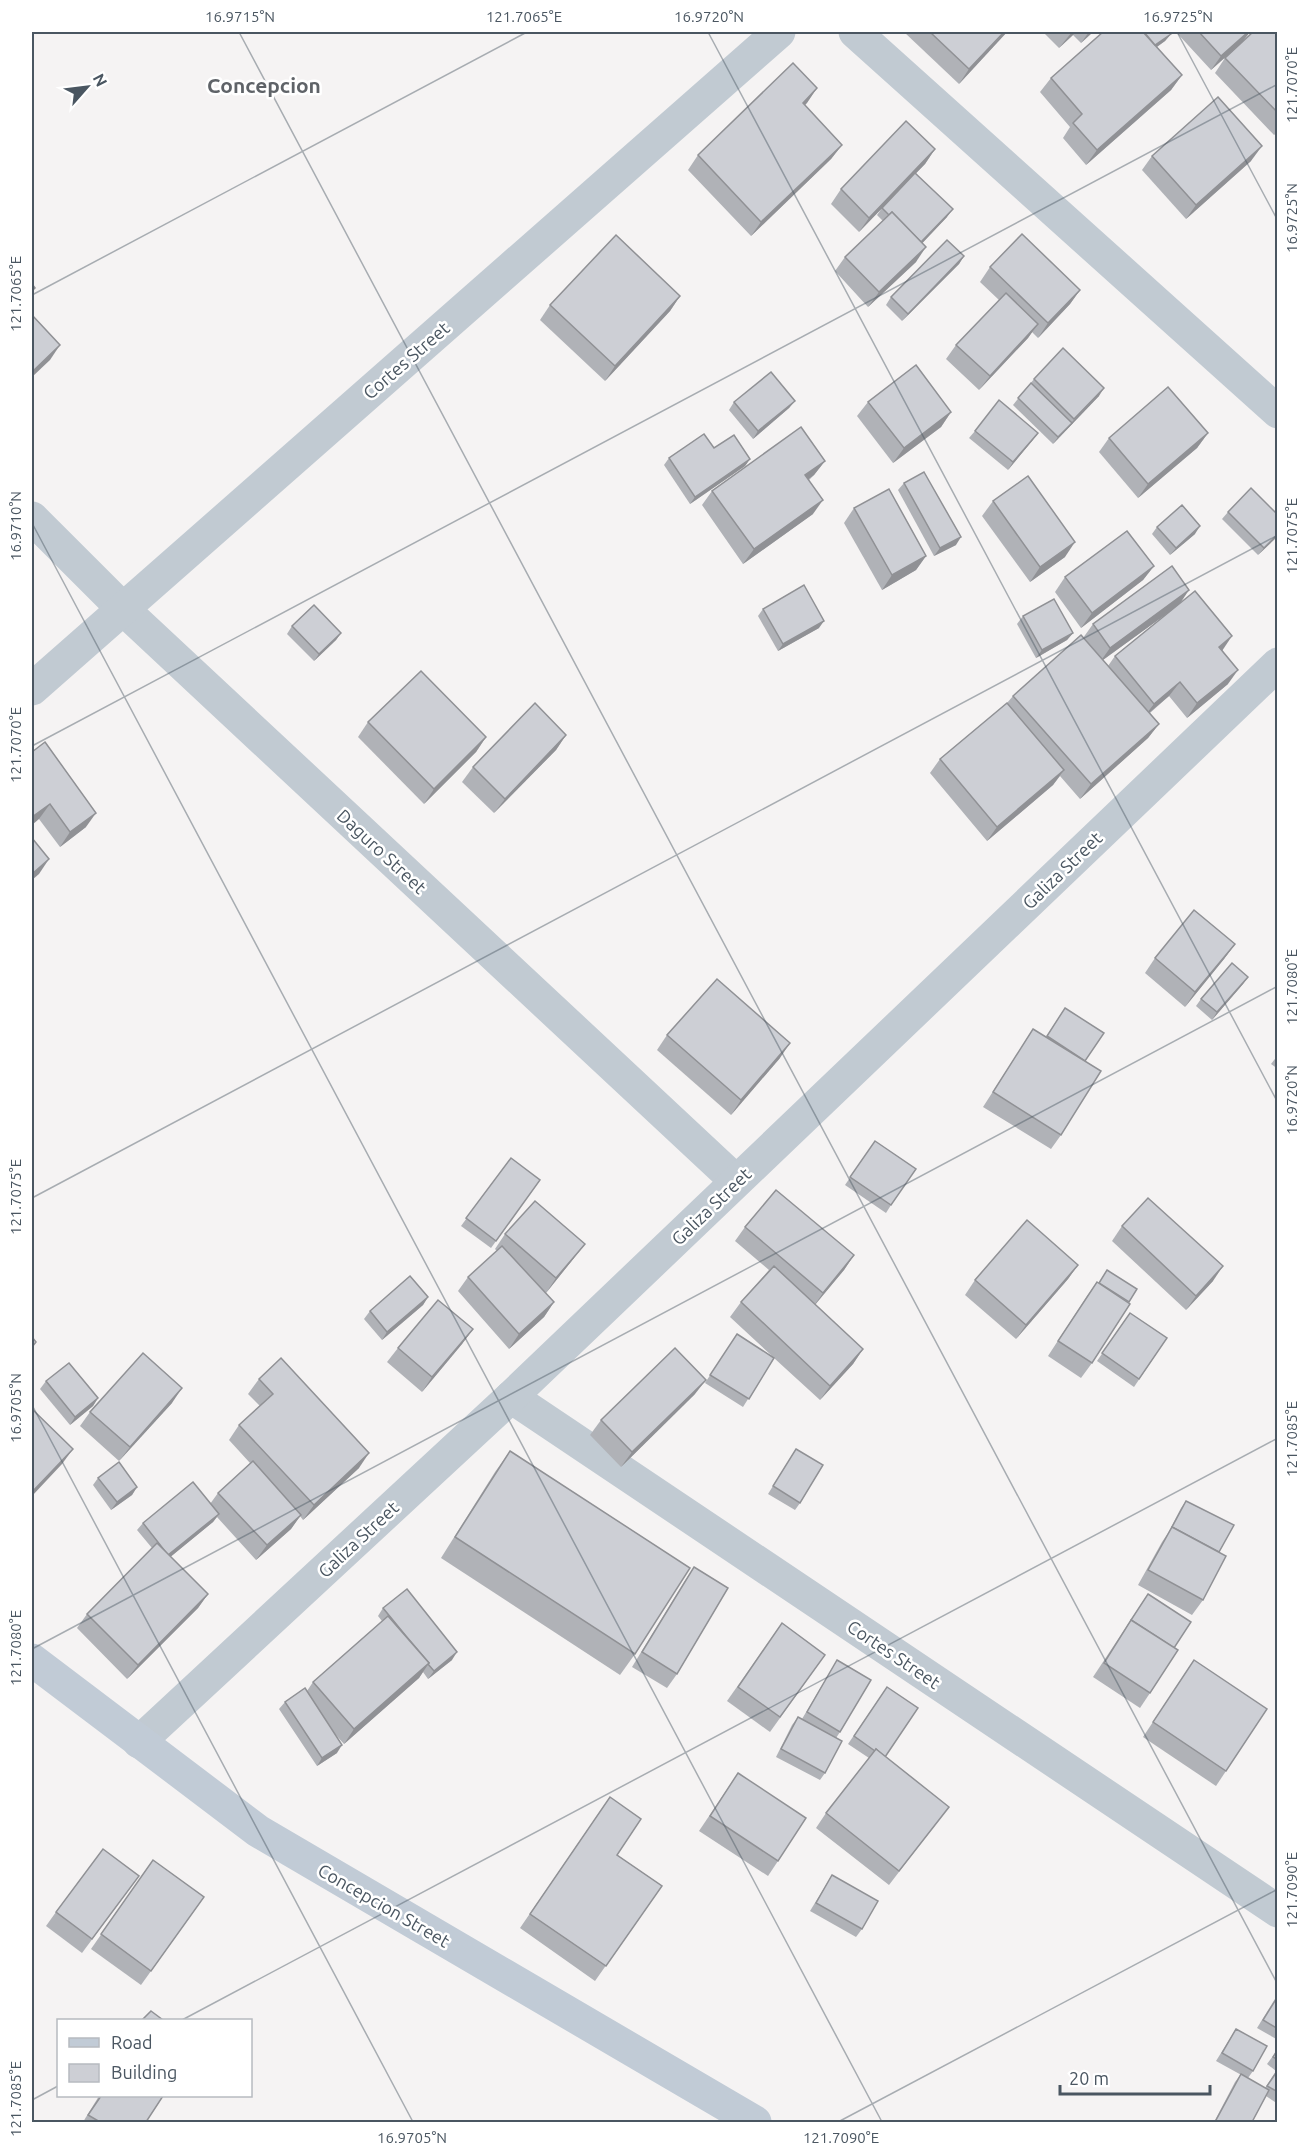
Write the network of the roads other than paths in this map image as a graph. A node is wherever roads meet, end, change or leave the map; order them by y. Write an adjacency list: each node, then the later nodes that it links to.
1 (780, 32): 5 (street, Cortes Street)
2 (855, 32): 3 (street)
3 (1278, 412)
4 (32, 518): 5 (street, Daguro Street)
5 (123, 609): 7 (street, Cortes Street); 8 (street, Daguro Street)
6 (1278, 664): 8 (street, Galiza Street)
7 (32, 689)
8 (736, 1181): 9 (street, Galiza Street)
9 (511, 1397): 11 (street, Galiza Street); 12 (street, Cortes Street)
10 (32, 1660): 11 (street, Concepcion Street)
11 (139, 1742): 13 (street, Concepcion Street)
12 (1278, 1911)
13 (755, 2122)

